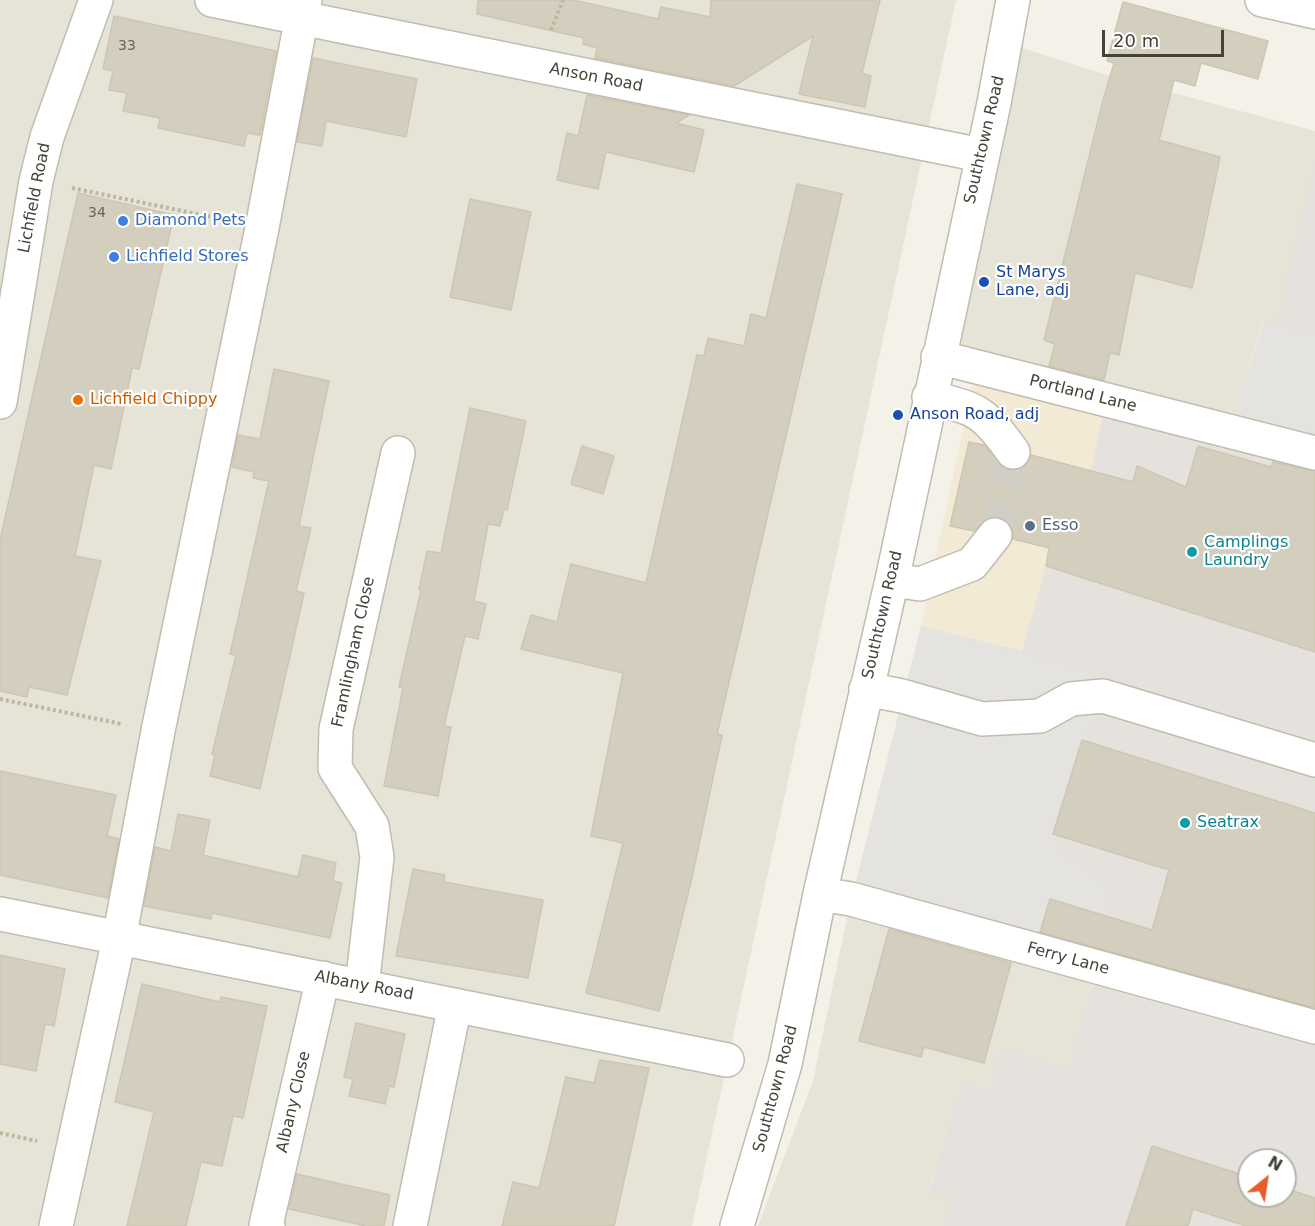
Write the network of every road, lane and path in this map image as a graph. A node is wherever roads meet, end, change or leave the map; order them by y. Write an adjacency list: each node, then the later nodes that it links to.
1 (96, 0): 8 (street, Lichfield Road)
2 (212, 0): 5 (street, Anson Road)
3 (1013, 0): 7 (street, Southtown Road)
4 (1262, 0): 6 (street)
5 (303, 9): 7 (street, Anson Road); 9 (street)
6 (1315, 12)
7 (981, 155): 10 (street, Southtown Road)
8 (36, 180): 9 (path); 12 (street, Lichfield Road)
9 (262, 228): 20 (street)
10 (938, 357): 11 (street, Southtown Road); 15 (street, Portland Lane)
11 (929, 397): 13 (street); 17 (street, Southtown Road)
12 (0, 402)
13 (1013, 452)
14 (399, 453): 26 (street, Framlingham Close)
15 (1315, 453)
16 (995, 535): 17 (street)
17 (892, 580): 18 (street, Southtown Road)
18 (866, 689): 21 (street); 22 (street, Southtown Road)
19 (0, 699): 20 (path)
20 (158, 731): 24 (street)
21 (1315, 760)
22 (820, 894): 28 (street, Ferry Lane); 33 (street, Southtown Road)
23 (0, 914): 24 (street, Albany Road)
24 (119, 939): 25 (street, Albany Road); 30 (street)
25 (323, 978): 26 (street, Albany Road); 31 (street, Albany Close)
26 (362, 986): 27 (street, Albany Road)
27 (455, 1005): 29 (street, Albany Road); 32 (street)
28 (1315, 1026)
29 (727, 1060)
30 (56, 1226)
31 (267, 1226)
32 (410, 1226)
33 (737, 1226)

